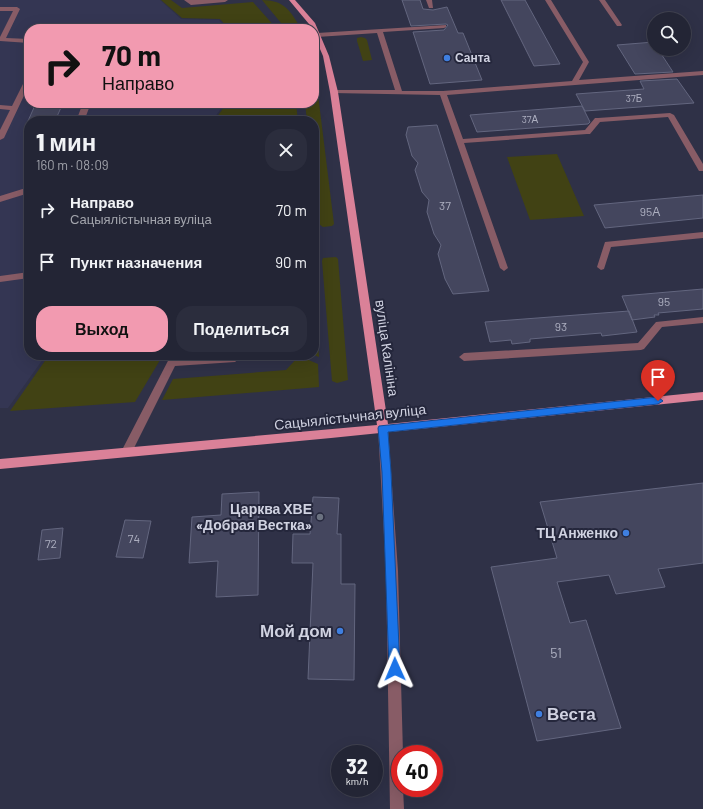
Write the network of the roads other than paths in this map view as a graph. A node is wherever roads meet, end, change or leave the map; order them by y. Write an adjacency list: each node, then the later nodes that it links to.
1 (187, 0): 2 (street)
2 (225, 0)
3 (292, 0): 7 (main road, вуліца Калініна)
4 (548, 0): 15 (street)
5 (602, 0): 8 (street)
6 (0, 9): 12 (street)
7 (312, 24)
8 (619, 25)
9 (444, 26): 10 (street)
10 (379, 30): 11 (street); 18 (street)
11 (319, 35)
12 (24, 40)
13 (319, 40): 17 (main road, вуліца Калініна)
14 (703, 74): 15 (street)
15 (574, 83): 19 (street)
16 (24, 88): 21 (street)
17 (334, 92): 18 (street); 36 (main road, вуліца Калініна)
18 (399, 92): 19 (street)
19 (443, 93): 23 (street)
20 (0, 107): 21 (street)
21 (14, 108): 22 (street)
22 (0, 138)
23 (461, 141): 24 (street); 29 (street)
24 (702, 170)
25 (24, 192): 26 (street)
26 (0, 200)
27 (703, 235): 28 (street)
28 (601, 267)
29 (504, 268)
30 (24, 276): 31 (street)
31 (0, 279)
32 (703, 320): 33 (street)
33 (464, 357)
34 (173, 360): 37 (street)
35 (703, 396): 36 (main road, Сацыялістычная вуліца)
36 (383, 428): 37 (main road, Сацыялістычная вуліца); 39 (street, вуліца Калініна)
37 (126, 453): 38 (main road, Сацыялістычная вуліца)
38 (0, 464)
39 (397, 809)

